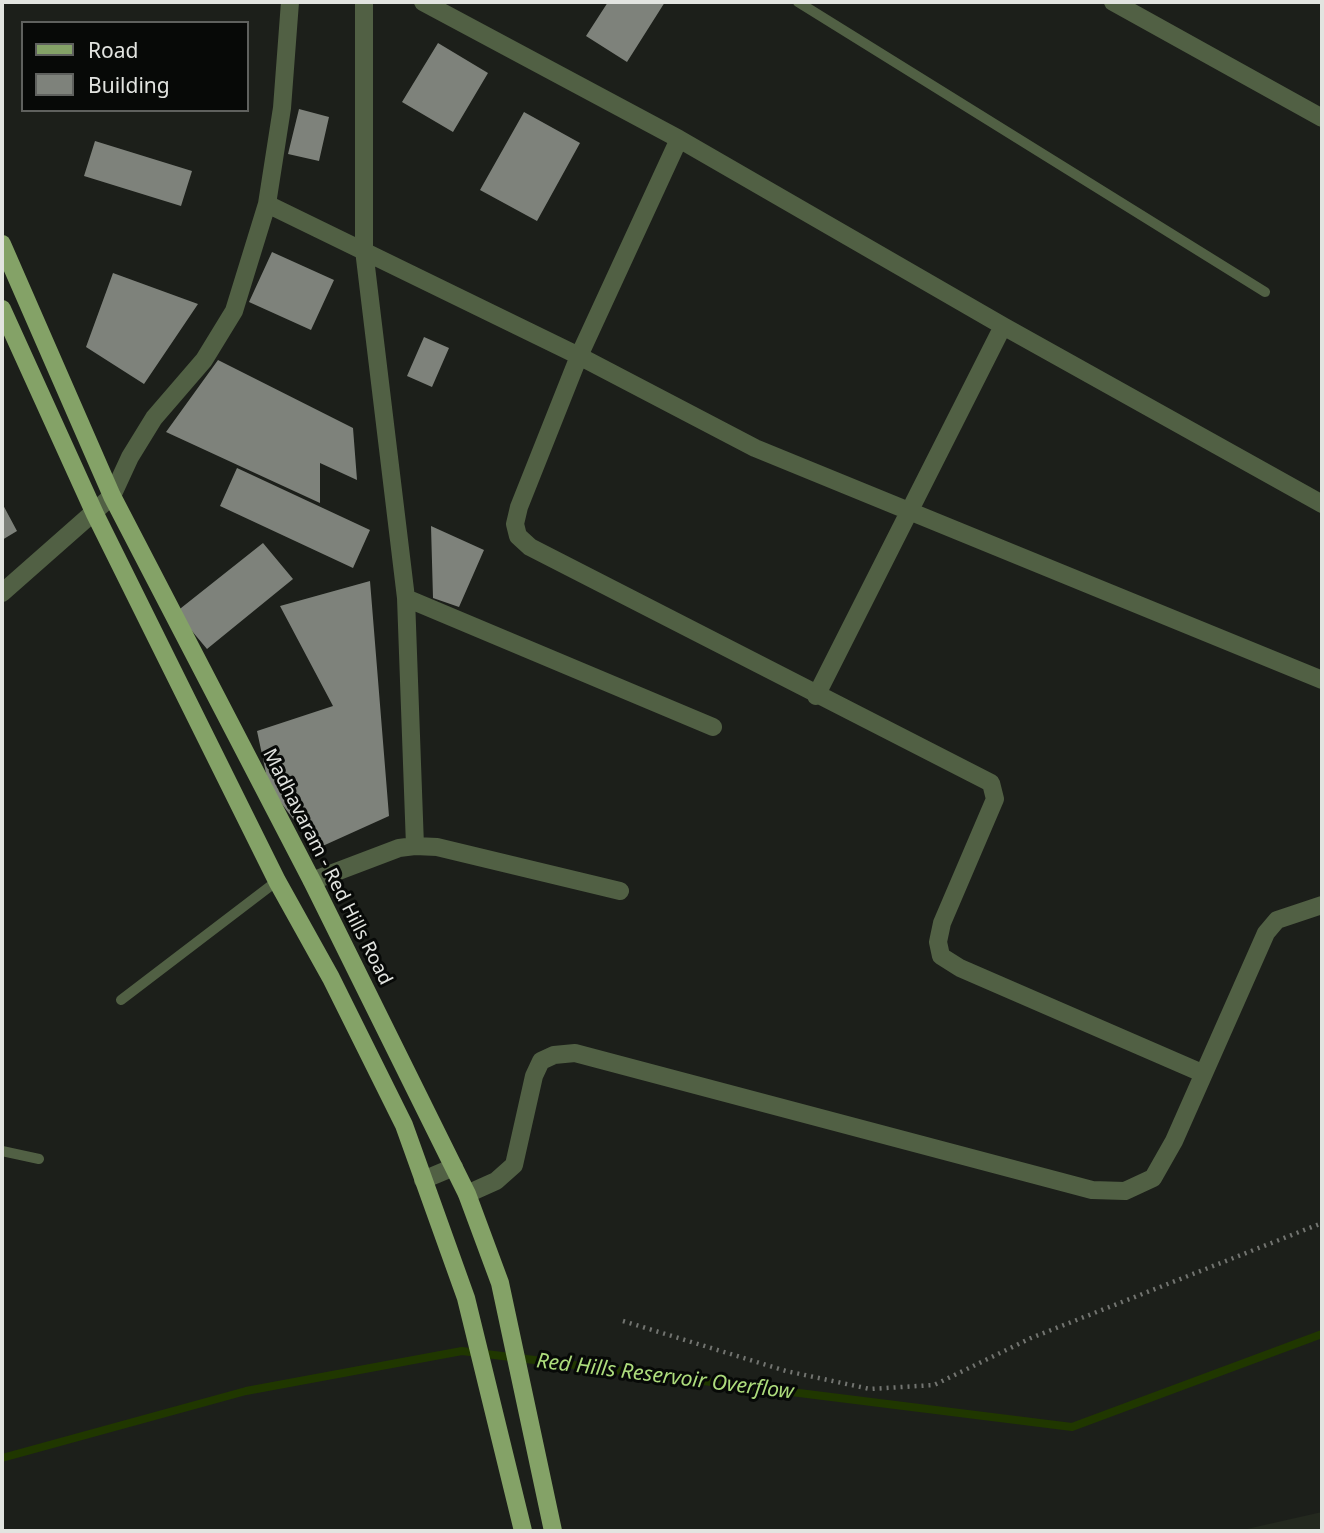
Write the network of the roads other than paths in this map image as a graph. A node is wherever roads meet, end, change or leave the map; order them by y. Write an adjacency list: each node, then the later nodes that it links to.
1 (290, 2): 8 (street)
2 (364, 2): 10 (street)
3 (423, 2): 7 (street)
4 (798, 2): 11 (lane)
5 (1114, 2): 6 (street)
6 (1322, 118)
7 (679, 139): 13 (street); 14 (street)
8 (267, 204): 10 (street); 15 (street)
9 (2, 244): 15 (main road, Madhavaram - Red Hills Road)
10 (364, 250): 14 (street); 20 (street)
11 (1265, 292)
12 (2, 309): 18 (main road)
13 (1003, 326): 16 (street); 17 (street)
14 (579, 356): 17 (street); 22 (street)
15 (112, 496): 18 (street); 26 (main road, Madhavaram - Red Hills Road)
16 (1322, 503)
17 (910, 510): 21 (street); 22 (street)
18 (95, 514): 19 (street); 25 (main road)
19 (2, 593)
20 (406, 598): 23 (street); 24 (street)
21 (1322, 680)
22 (816, 696): 30 (street)
23 (713, 727)
24 (415, 846): 26 (street); 27 (street)
25 (277, 881): 29 (lane); 34 (main road)
26 (312, 881): 33 (main road, Madhavaram - Red Hills Road)
27 (620, 891)
28 (1322, 905): 30 (street)
29 (121, 1000)
30 (1202, 1073): 35 (street)
31 (2, 1151): 32 (lane)
32 (39, 1158)
33 (454, 1167): 34 (street); 35 (main road, Madhavaram - Red Hills Road)
34 (423, 1180): 36 (main road)
35 (467, 1194): 37 (main road, Madhavaram - Red Hills Road)
36 (523, 1531)
37 (553, 1531)

